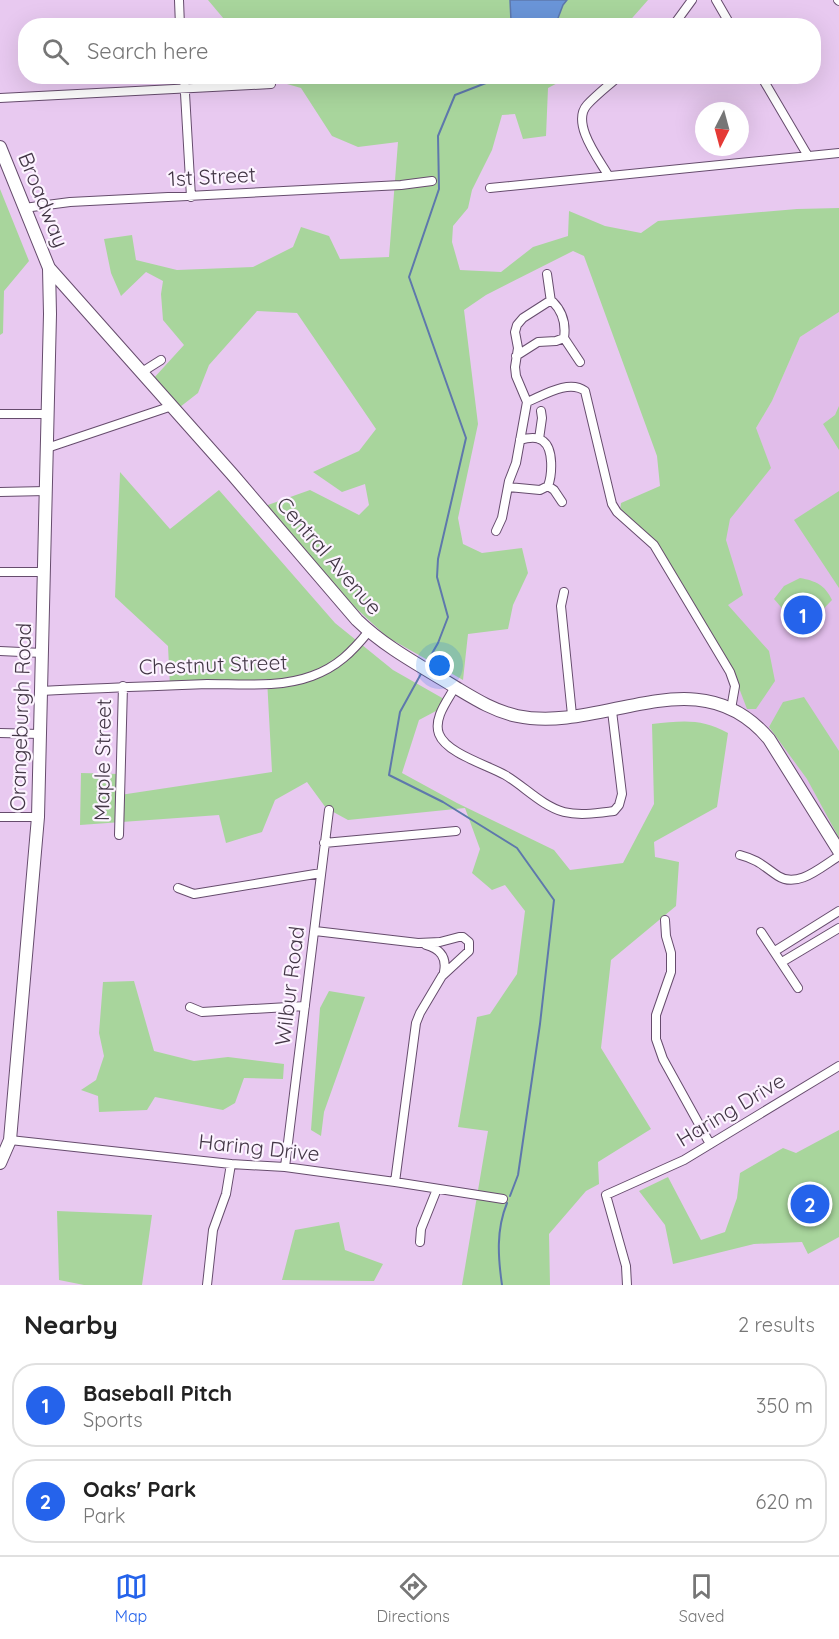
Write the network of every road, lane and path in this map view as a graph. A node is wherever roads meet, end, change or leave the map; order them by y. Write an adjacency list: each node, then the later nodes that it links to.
1 (178, 0): 4 (street)
2 (692, 0): 5 (street)
3 (716, 0): 6 (street)
4 (179, 18)
5 (679, 18)
6 (726, 18)
7 (184, 84): 11 (street)
8 (272, 84): 11 (street)
9 (610, 84): 16 (street)
10 (766, 84): 15 (street)
11 (184, 88): 12 (street); 19 (street)
12 (0, 98)
13 (0, 148): 20 (street, Broadway)
14 (839, 153): 15 (street)
15 (808, 156): 16 (street)
16 (608, 175): 18 (street)
17 (432, 182): 19 (street, 1st Street)
18 (490, 188)
19 (191, 197): 20 (street, 1st Street)
20 (24, 208): 21 (street, Broadway)
21 (49, 268): 28 (street, Central Avenue); 33 (street, Orangeburgh Road)
22 (547, 274): 23 (street)
23 (551, 302): 24 (street); 25 (street)
24 (564, 338): 25 (street); 27 (street)
25 (516, 356): 29 (street)
26 (161, 360): 28 (street)
27 (580, 362)
28 (141, 372): 30 (street, Central Avenue)
29 (527, 402): 35 (street); 52 (street)
30 (172, 406): 36 (street); 46 (street, Central Avenue)
31 (541, 411): 34 (street)
32 (0, 414): 33 (street)
33 (48, 414): 36 (street, Orangeburgh Road)
34 (539, 439): 35 (street); 37 (street)
35 (520, 440): 38 (street)
36 (47, 448): 39 (street, Orangeburgh Road)
37 (548, 486): 38 (street); 41 (street)
38 (508, 487): 42 (street)
39 (46, 491): 40 (street); 44 (street, Orangeburgh Road)
40 (0, 492)
41 (562, 502)
42 (496, 531)
43 (0, 572): 44 (street)
44 (44, 572): 48 (street, Orangeburgh Road)
45 (564, 592): 54 (street)
46 (369, 631): 49 (street, Chestnut Street); 50 (street, Central Avenue)
47 (0, 651): 48 (street)
48 (42, 653): 51 (street, Orangeburgh Road)
49 (123, 687): 51 (street, Chestnut Street); 61 (street, Maple Street)
50 (455, 687): 53 (street); 54 (street, Central Avenue)
51 (41, 691): 56 (street, Orangeburgh Road)
52 (732, 709): 53 (street, Central Avenue); 63 (street, Central Avenue)
53 (612, 711): 54 (street, Central Avenue)
54 (573, 715)
55 (0, 733): 56 (street)
56 (40, 734): 59 (street, Orangeburgh Road)
57 (329, 810): 62 (street, Wilbur Road)
58 (0, 817): 59 (street)
59 (38, 817): 83 (street, Orangeburgh Road)
60 (456, 831): 62 (street)
61 (119, 835)
62 (324, 843): 66 (street, Wilbur Road)
63 (839, 851)
64 (740, 855): 65 (street)
65 (839, 856)
66 (321, 873): 67 (street); 72 (street, Wilbur Road)
67 (178, 888)
68 (839, 911): 70 (street)
69 (665, 920): 84 (street)
70 (813, 927): 74 (street); 76 (street)
71 (839, 928): 74 (street)
72 (315, 931): 75 (street); 80 (street, Wilbur Road)
73 (761, 932): 76 (street)
74 (821, 939): 77 (street)
75 (418, 943): 78 (street); 78 (street)
76 (775, 951): 77 (street)
77 (782, 962): 79 (street)
78 (442, 976): 88 (street)
79 (798, 988)
80 (305, 1006): 81 (street); 87 (street, Wilbur Road)
81 (190, 1007)
82 (839, 1066): 84 (street, Haring Drive)
83 (10, 1140): 85 (street, Orangeburgh Road); 86 (street, Haring Drive)
84 (710, 1144): 93 (street, Haring Drive)
85 (0, 1163)
86 (231, 1164): 87 (street, Haring Drive); 92 (street)
87 (285, 1167): 88 (street, Haring Drive)
88 (395, 1182): 89 (street, Haring Drive)
89 (437, 1189): 90 (street, Haring Drive); 91 (street)
90 (503, 1199)
91 (420, 1242)
92 (207, 1285)
93 (627, 1285)

